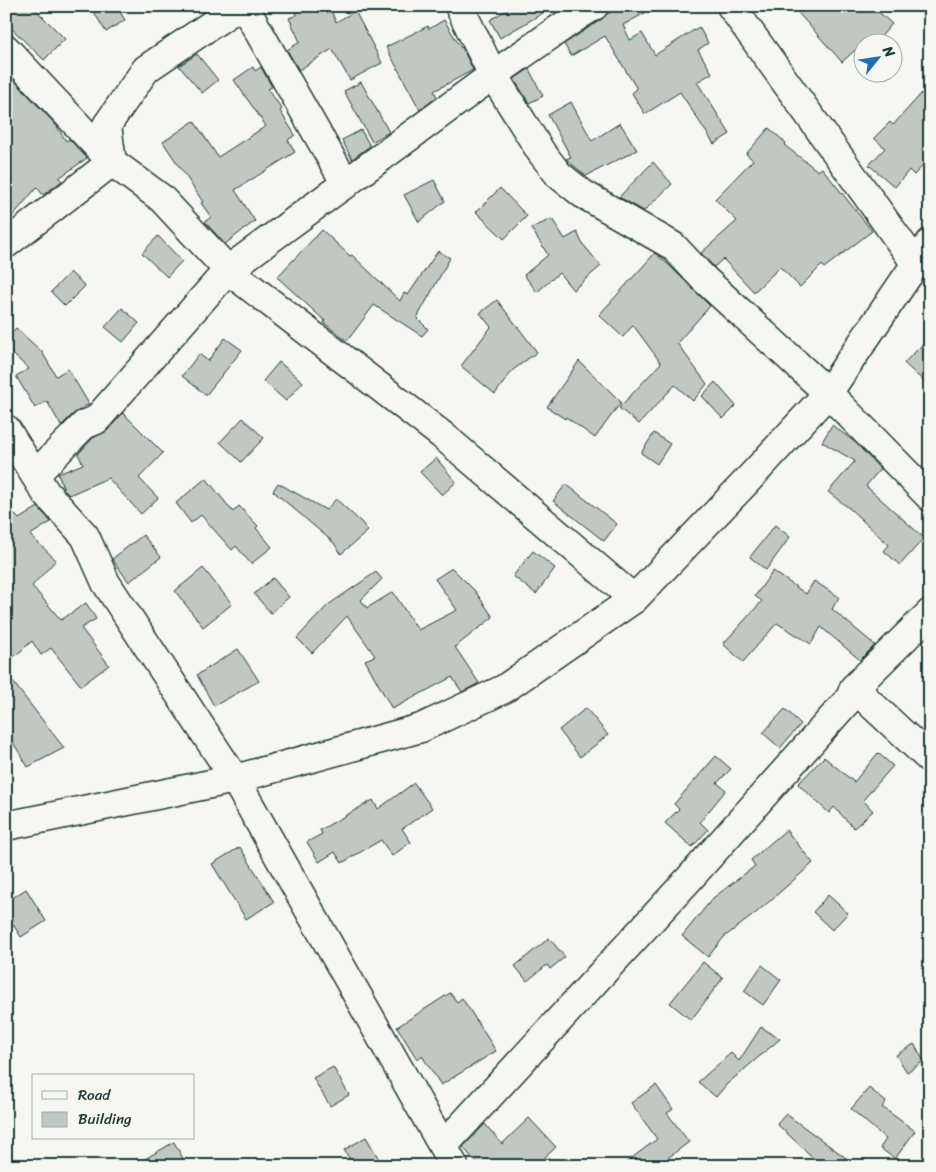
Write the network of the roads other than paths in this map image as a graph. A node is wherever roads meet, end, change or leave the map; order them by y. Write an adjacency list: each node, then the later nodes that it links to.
1 (239, 6): 8 (street)
2 (244, 6): 9 (street)
3 (459, 6): 7 (street)
4 (594, 6): 7 (street)
5 (731, 6): 11 (street)
6 (6, 49): 8 (street)
7 (493, 75): 9 (street); 13 (street)
8 (112, 162): 10 (street); 12 (street)
9 (346, 184): 12 (street)
10 (6, 244)
11 (923, 254): 13 (street)
12 (228, 270): 15 (street); 17 (street)
13 (828, 393): 16 (street); 17 (street)
14 (6, 429): 15 (street)
15 (35, 475): 21 (street)
16 (930, 497)
17 (634, 600): 21 (street)
18 (930, 613): 19 (street)
19 (854, 688): 20 (street); 23 (street)
20 (930, 758)
21 (235, 779): 22 (street); 23 (street)
22 (6, 826)
23 (449, 1155)

